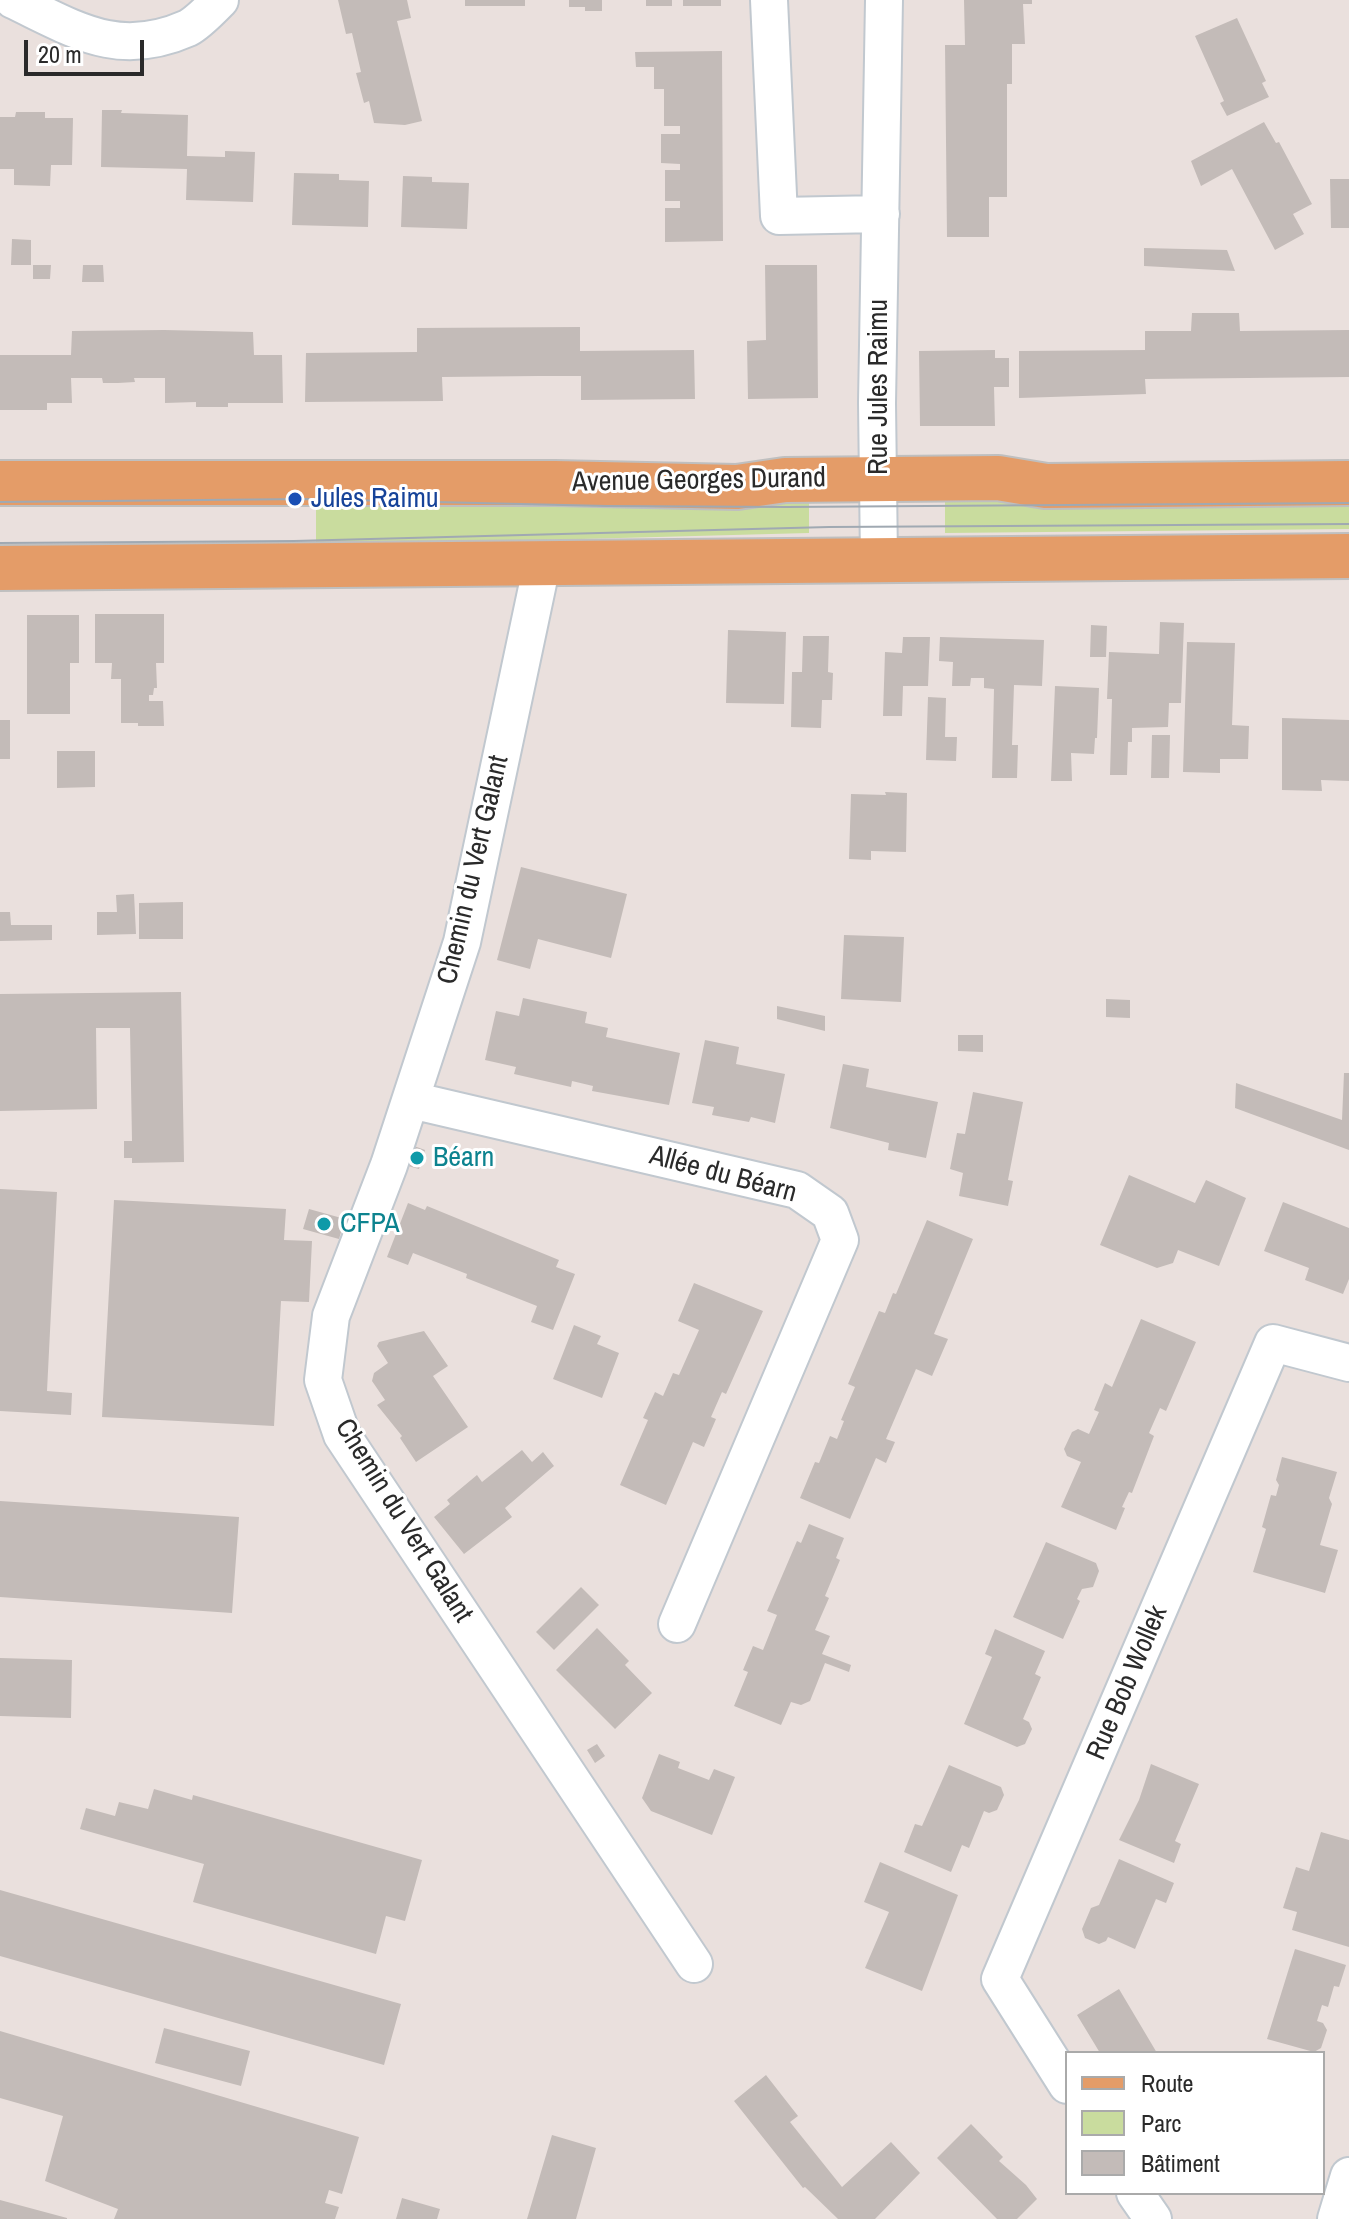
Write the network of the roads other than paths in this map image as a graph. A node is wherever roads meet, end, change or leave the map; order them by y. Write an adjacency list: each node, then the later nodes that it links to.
1 (13, 0): 2 (street)
2 (220, 0)
3 (769, 0): 5 (street)
4 (884, 0): 5 (street, Rue Jules Raimu)
5 (881, 214): 6 (street, Rue Jules Raimu)
6 (878, 479): 7 (main road, Avenue Georges Durand); 8 (main road, Avenue Georges Durand); 10 (street, Rue Jules Raimu)
7 (0, 483)
8 (1349, 483)
9 (1349, 556): 10 (main road)
10 (879, 560): 11 (main road)
11 (542, 564): 12 (main road); 13 (street, Chemin du Vert Galant)
12 (0, 568)
13 (411, 1100): 15 (street, Allée du Béarn); 16 (street, Chemin du Vert Galant)
14 (1349, 1363): 17 (street, Rue Bob Wollek)
15 (677, 1624)
16 (694, 1964)
17 (1065, 2082)
18 (1349, 2176): 21 (street)
19 (1136, 2195): 20 (street)
20 (1153, 2219)
21 (1336, 2219)

